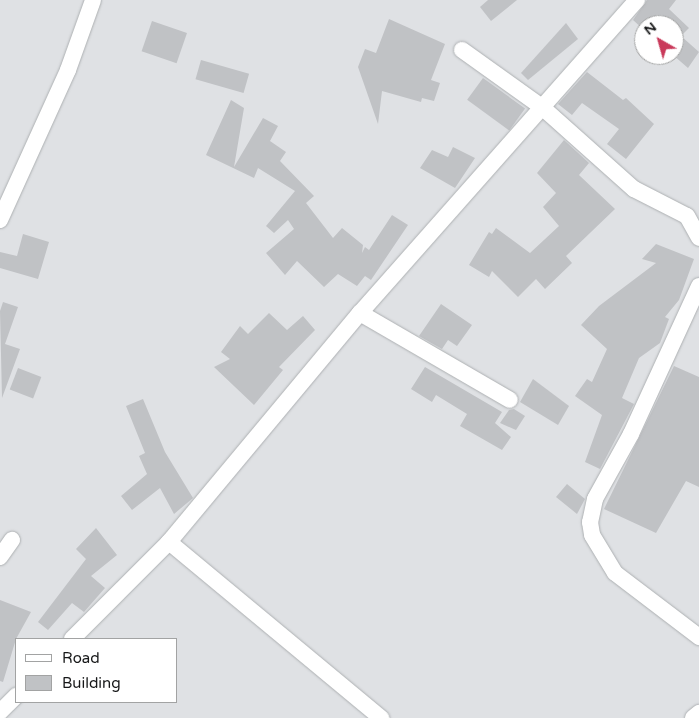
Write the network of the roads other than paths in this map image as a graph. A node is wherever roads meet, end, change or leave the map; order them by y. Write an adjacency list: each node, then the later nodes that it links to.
1 (92, 0): 5 (street)
2 (637, 0): 4 (street)
3 (462, 50): 4 (street)
4 (543, 108): 6 (street); 8 (street)
5 (0, 220)
6 (699, 238)
7 (699, 286): 13 (street)
8 (360, 313): 9 (street); 11 (street)
9 (510, 400)
10 (12, 540): 12 (street)
11 (168, 542): 14 (street); 18 (street)
12 (0, 558)
13 (699, 637)
14 (73, 638)
15 (15, 697): 16 (street)
16 (0, 712)
17 (699, 713): 19 (street)
18 (381, 718)
19 (693, 718)

